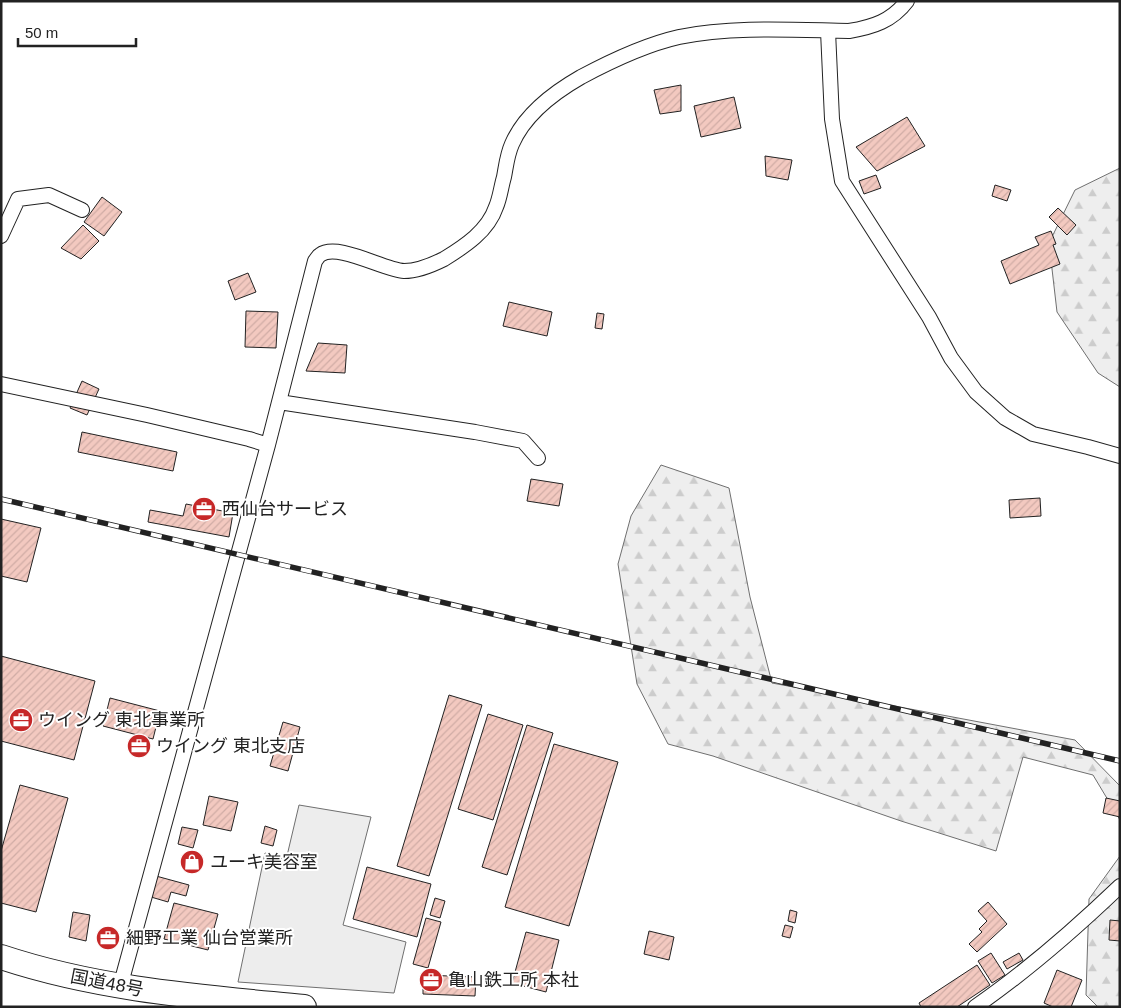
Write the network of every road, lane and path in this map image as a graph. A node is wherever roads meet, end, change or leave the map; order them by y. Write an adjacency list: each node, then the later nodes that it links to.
1 (907, 1): 2 (street)
2 (828, 31): 6 (street); 8 (street)
3 (82, 210): 4 (street)
4 (1, 236)
5 (1, 384): 7 (street)
6 (279, 402): 7 (street); 9 (street)
7 (268, 445): 12 (street)
8 (1120, 456)
9 (538, 458)
10 (1120, 886): 14 (street)
11 (1, 957): 12 (highway, 国道48号)
12 (120, 987): 13 (highway, 国道48号)
13 (304, 1007)
14 (975, 1007)

